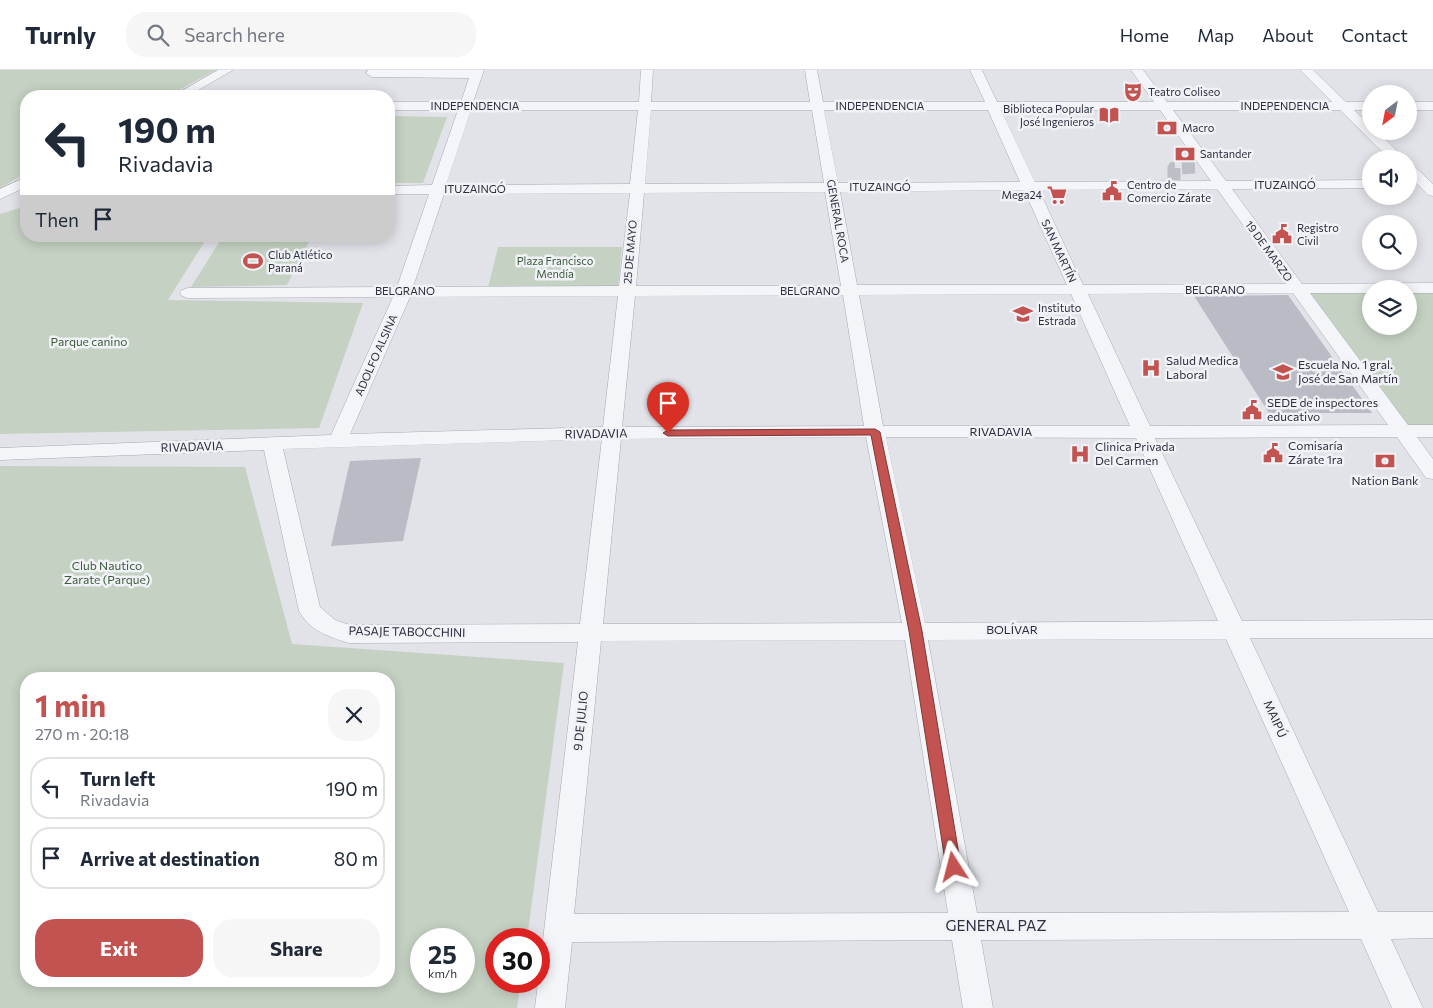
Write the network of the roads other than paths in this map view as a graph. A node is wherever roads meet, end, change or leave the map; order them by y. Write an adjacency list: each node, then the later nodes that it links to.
1 (226, 70): 9 (street)
2 (646, 70): 19 (street, 25 DE MAYO)
3 (811, 70): 12 (street, GENERAL ROCA)
4 (976, 70): 13 (street, SAN MARTÍN)
5 (1138, 70): 14 (street, 19 DE MARZO)
6 (1306, 70): 15 (street)
7 (477, 72): 8 (street); 11 (street, ADOLFO ALSINA)
8 (372, 73)
9 (190, 90)
10 (395, 106): 11 (street, INDEPENDENCIA)
11 (466, 106): 19 (street, INDEPENDENCIA); 31 (street, ADOLFO ALSINA)
12 (818, 106): 13 (street, INDEPENDENCIA); 19 (street, INDEPENDENCIA); 27 (street, GENERAL ROCA)
13 (993, 106): 14 (street, INDEPENDENCIA); 26 (street, SAN MARTÍN)
14 (1164, 106): 15 (street, INDEPENDENCIA); 24 (street, 19 DE MARZO)
15 (1343, 106): 16 (street, INDEPENDENCIA); 20 (street)
16 (1362, 106)
17 (1418, 106): 18 (street)
18 (1433, 106)
19 (645, 107): 29 (street, 25 DE MAYO)
20 (1389, 150)
21 (1417, 176): 28 (street)
22 (20, 184): 33 (street)
23 (1362, 184): 24 (street, ITUZAINGÓ)
24 (1221, 185): 26 (street, ITUZAINGÓ); 35 (street, 19 DE MARZO)
25 (1417, 185): 28 (street)
26 (1030, 186): 27 (street, ITUZAINGÓ); 36 (street, SAN MARTÍN)
27 (832, 187): 29 (street, ITUZAINGÓ); 38 (street, GENERAL ROCA)
28 (1430, 187)
29 (636, 189): 31 (street, ITUZAINGÓ); 39 (street, 25 DE MAYO)
30 (395, 190): 31 (street, ITUZAINGÓ)
31 (438, 190): 37 (street, ADOLFO ALSINA)
32 (20, 191): 33 (street)
33 (5, 193)
34 (1433, 288): 35 (street, BELGRANO)
35 (1296, 289): 36 (street, BELGRANO); 43 (street, 19 DE MARZO)
36 (1078, 290): 38 (street, BELGRANO); 42 (street, SAN MARTÍN)
37 (404, 291): 39 (street, BELGRANO); 40 (street, BELGRANO); 46 (street, ADOLFO ALSINA)
38 (851, 291): 39 (street, BELGRANO); 44 (street, GENERAL ROCA)
39 (627, 292): 45 (street, 25 DE MAYO)
40 (188, 293)
41 (1433, 430): 43 (street, RIVADAVIA)
42 (1142, 431): 43 (street, RIVADAVIA); 44 (street, RIVADAVIA); 51 (street, MAIPÚ)
43 (1402, 431): 49 (street, 19 DE MARZO)
44 (875, 432): 45 (street, RIVADAVIA); 52 (street, GENERAL ROCA)
45 (612, 433): 46 (street, RIVADAVIA); 53 (street, 9 DE JULIO)
46 (338, 440): 47 (street, RIVADAVIA)
47 (272, 444): 48 (street, RIVADAVIA); 53 (street, PASAJE TABOCCHINI)
48 (0, 454)
49 (1433, 473)
50 (1433, 629): 51 (street, BOLÍVAR)
51 (1234, 630): 52 (street, BOLÍVAR); 55 (street, MAIPÚ)
52 (916, 631): 53 (street, BOLÍVAR); 56 (street, GENERAL ROCA)
53 (591, 632): 57 (street, 9 DE JULIO)
54 (1433, 924): 55 (street, GENERAL PAZ)
55 (1369, 925): 56 (street, GENERAL PAZ); 60 (street, MAIPÚ)
56 (963, 926): 57 (street, GENERAL PAZ); 59 (street, GENERAL ROCA)
57 (559, 928): 58 (street, 9 DE JULIO)
58 (550, 1008)
59 (978, 1008)
60 (1408, 1008)

